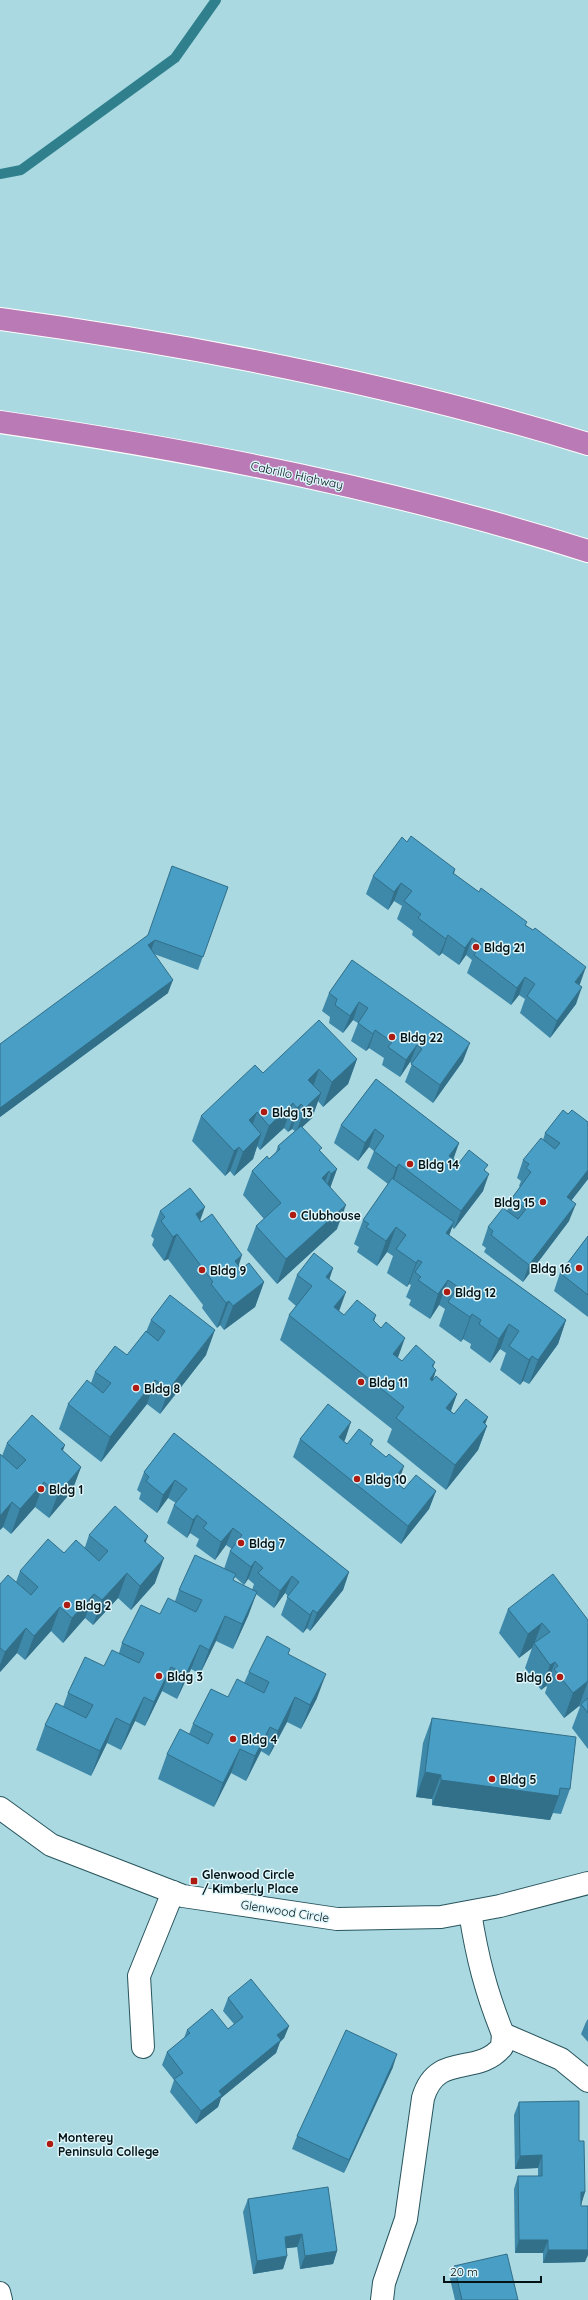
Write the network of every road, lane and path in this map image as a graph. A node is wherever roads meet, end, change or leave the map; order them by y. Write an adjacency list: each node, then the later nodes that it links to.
1 (0, 319): 3 (highway)
2 (0, 422): 4 (highway, Cabrillo Highway)
3 (588, 444)
4 (588, 551)
5 (0, 1808): 7 (street, Glenwood Circle)
6 (588, 1883): 8 (street, Glenwood Circle)
7 (173, 1892): 8 (street, Glenwood Circle); 10 (street)
8 (470, 1912): 9 (street)
9 (503, 2034): 11 (street); 14 (street)
10 (143, 2047)
11 (588, 2081)
12 (0, 2292): 13 (lane)
13 (2, 2300)
14 (382, 2300)

